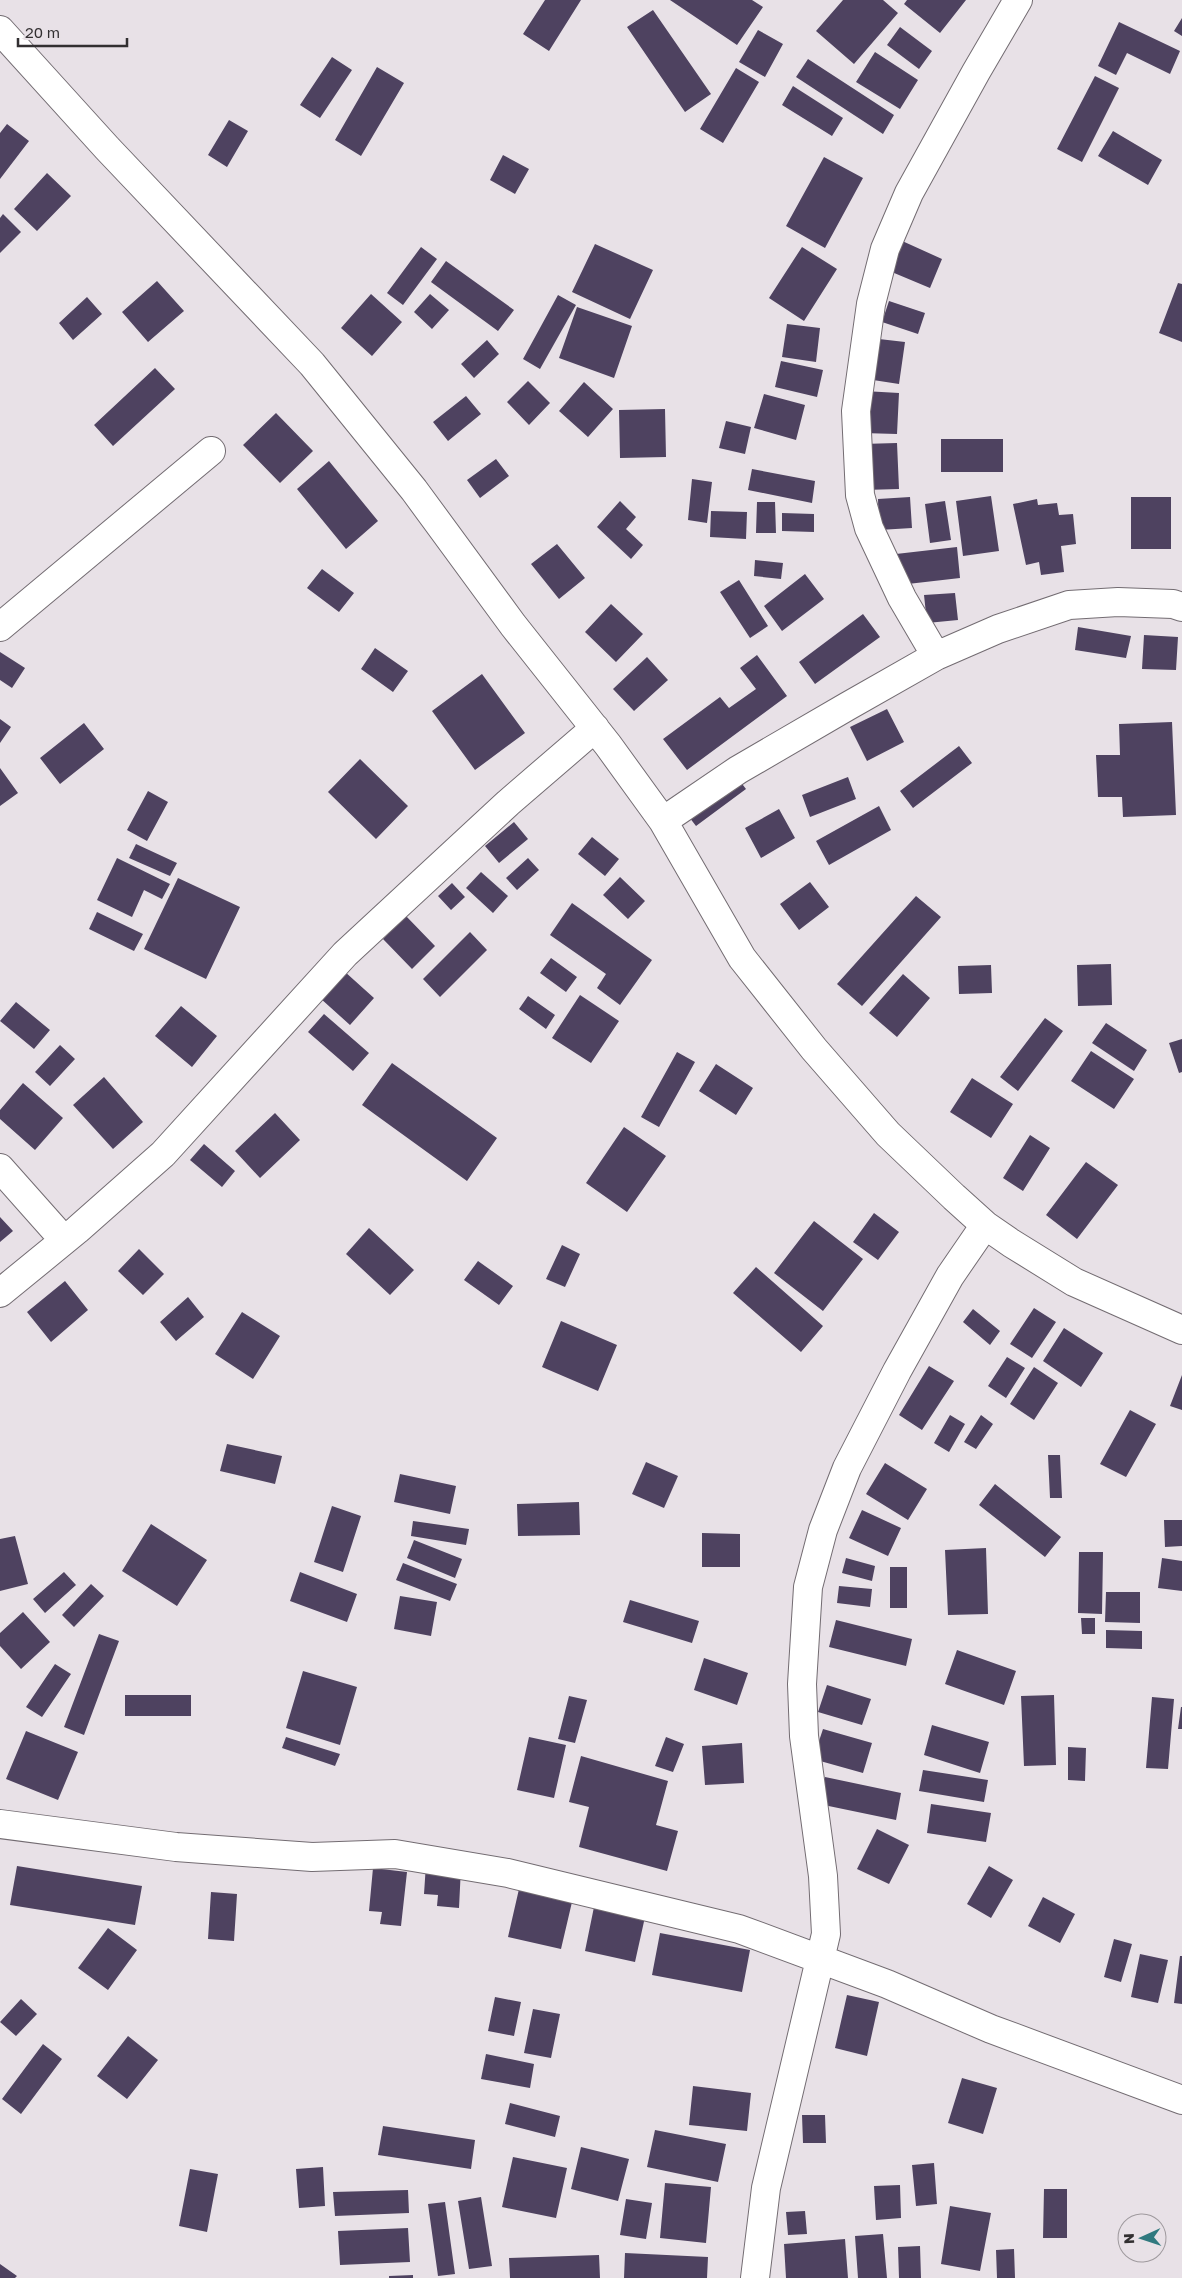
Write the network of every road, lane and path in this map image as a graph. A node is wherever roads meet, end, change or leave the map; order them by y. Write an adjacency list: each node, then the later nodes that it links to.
1 (1018, 0): 6 (street)
2 (0, 30): 7 (street)
3 (211, 451): 5 (street)
4 (1182, 607): 6 (street)
5 (0, 627)
6 (936, 656): 8 (street)
7 (595, 728): 8 (street); 11 (street)
8 (663, 821): 10 (street)
9 (0, 1168): 11 (street)
10 (985, 1225): 13 (street); 15 (street)
11 (64, 1240): 12 (street)
12 (0, 1293)
13 (1182, 1330)
14 (0, 1824): 15 (street)
15 (821, 1958): 16 (street); 17 (street)
16 (1182, 2100)
17 (755, 2278)

